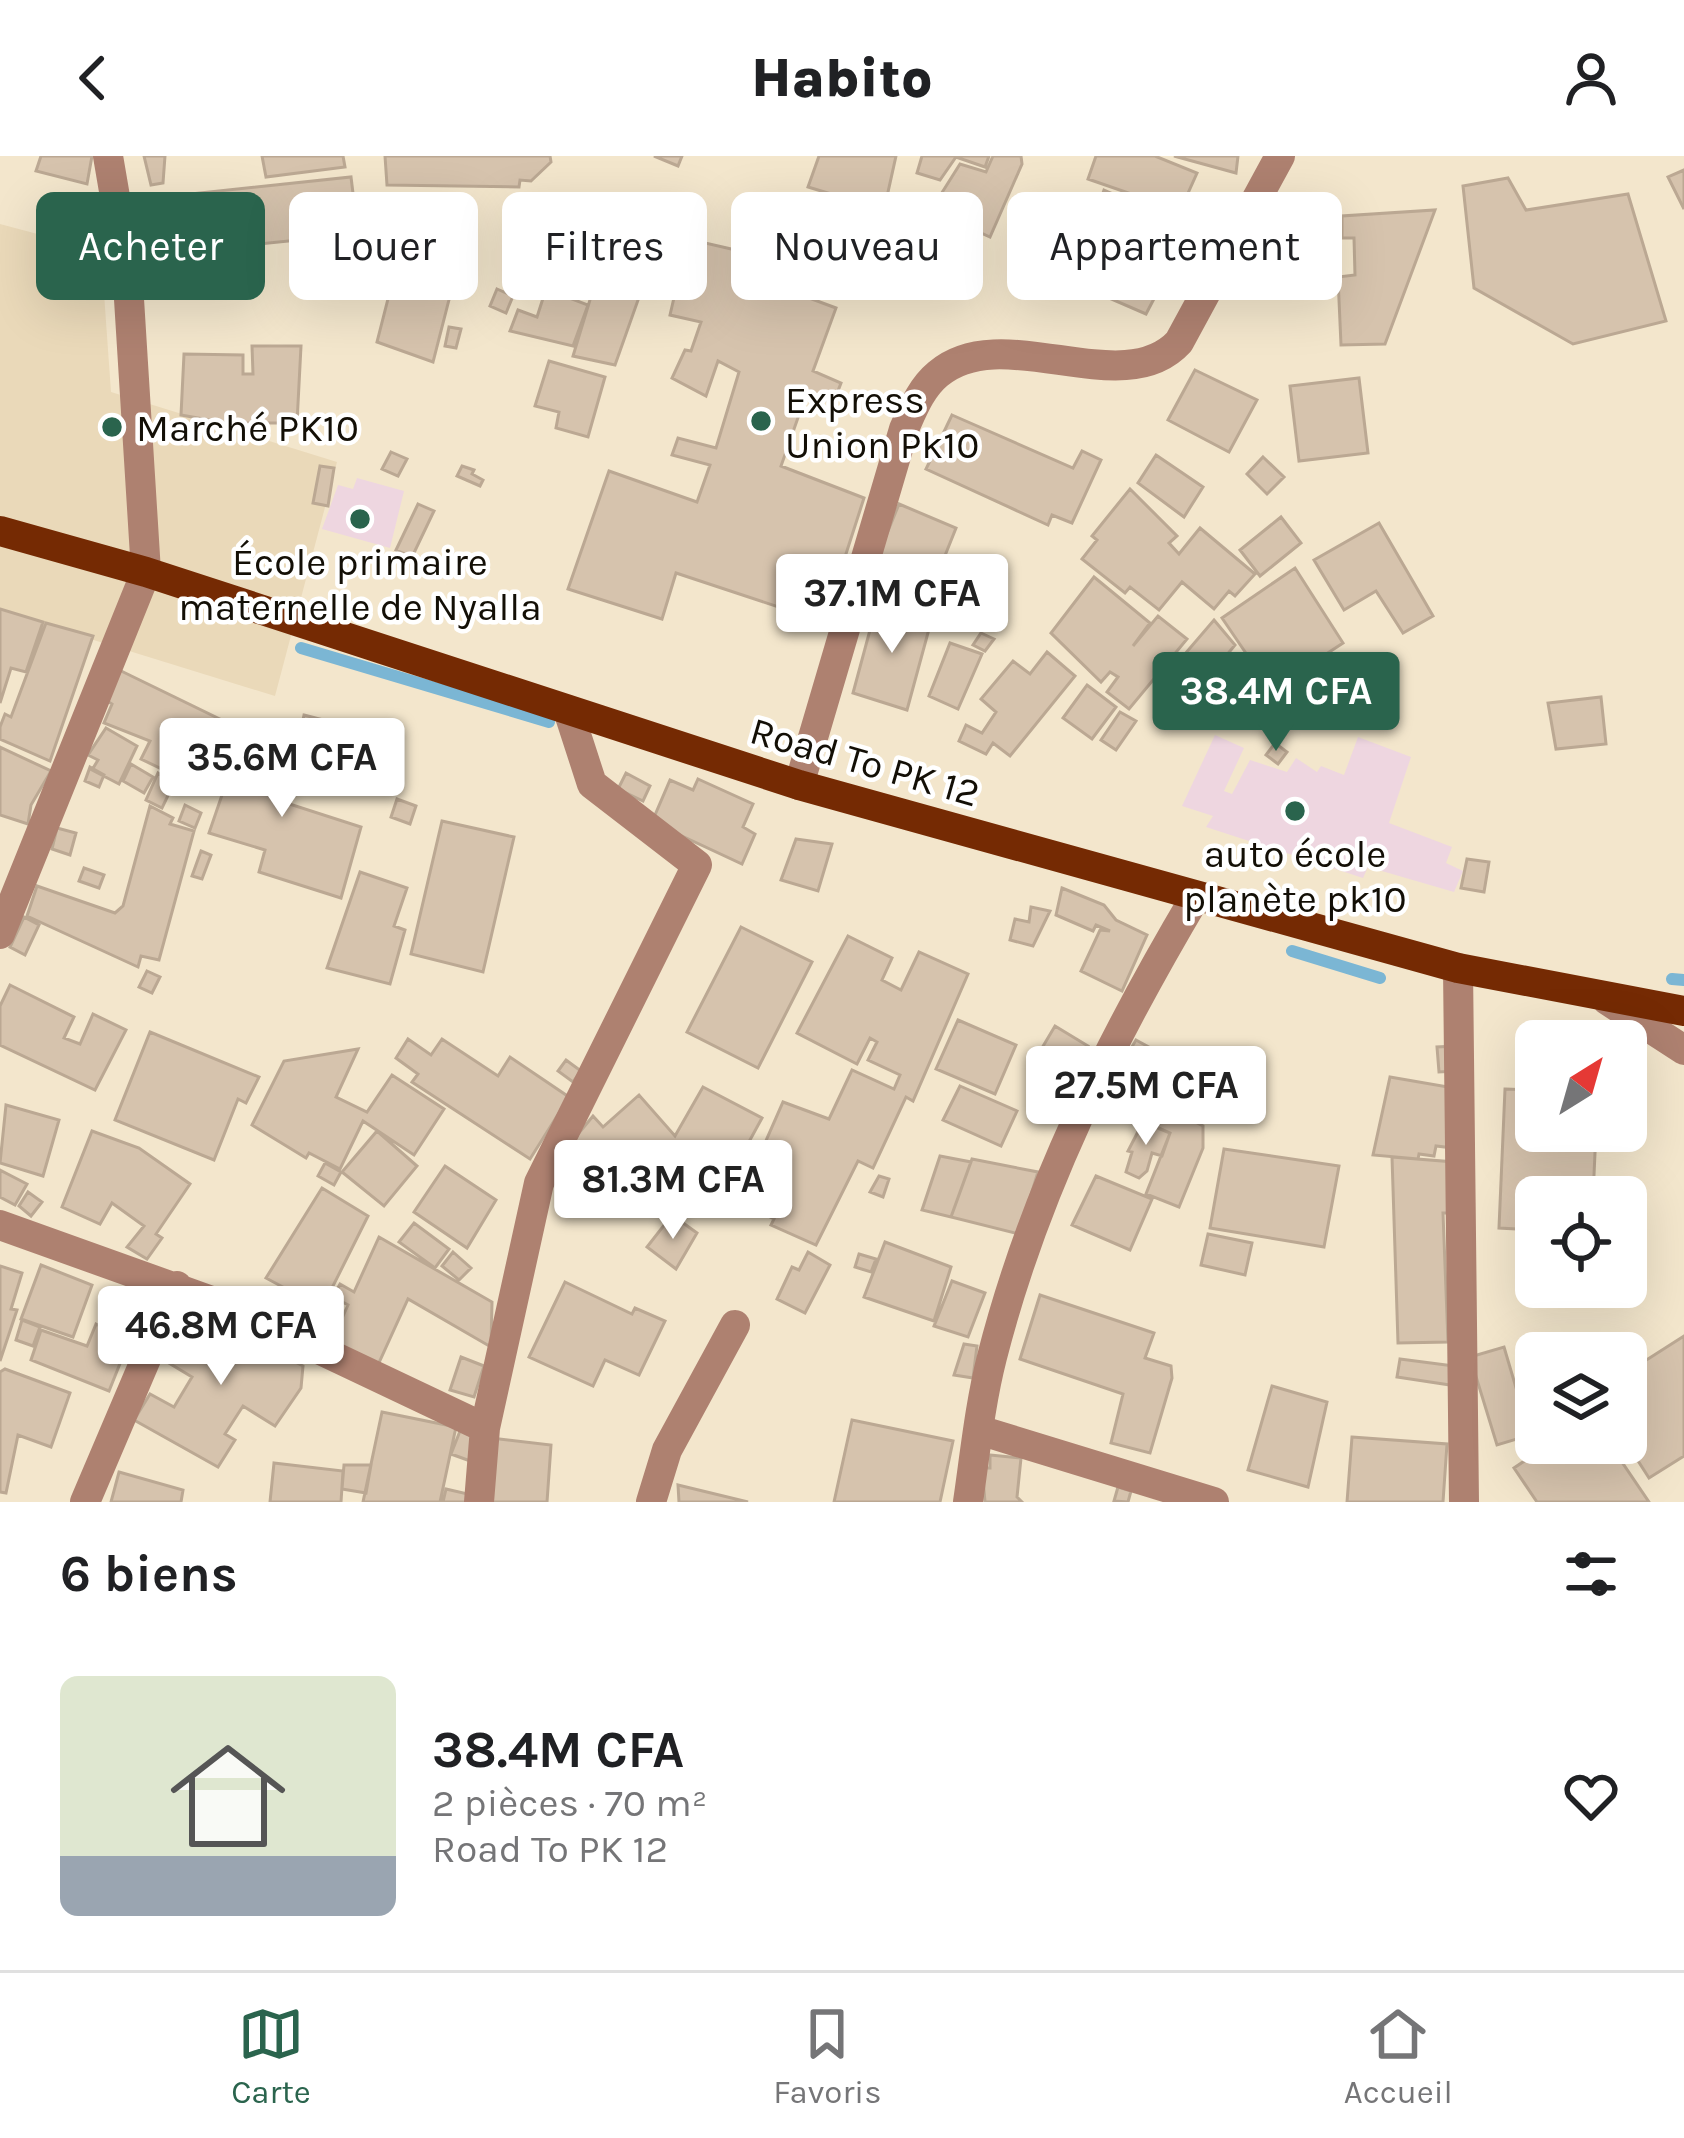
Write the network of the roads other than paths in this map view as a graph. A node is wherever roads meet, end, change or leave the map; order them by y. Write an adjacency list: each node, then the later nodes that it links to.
1 (108, 156): 4 (street)
2 (1280, 156): 6 (street)
3 (0, 530): 4 (main road, Road To PK 12)
4 (146, 572): 5 (main road, Road To PK 12); 8 (street)
5 (568, 710): 6 (main road, Road To PK 12); 16 (street)
6 (799, 785): 7 (main road, Road To PK 12)
7 (1196, 896): 9 (main road, Road To PK 12); 17 (street)
8 (0, 934)
9 (1458, 968): 10 (main road, Road To PK 12); 23 (street)
10 (1607, 1000): 11 (main road, Road To PK 12); 12 (street)
11 (1684, 1011)
12 (1684, 1050)
13 (0, 1226): 14 (street)
14 (177, 1286): 16 (street); 18 (street)
15 (735, 1325): 20 (street)
16 (485, 1428): 19 (street)
17 (979, 1430): 21 (street); 22 (street)
18 (85, 1502)
19 (479, 1502)
20 (651, 1502)
21 (968, 1502)
22 (1214, 1502)
23 (1464, 1502)

